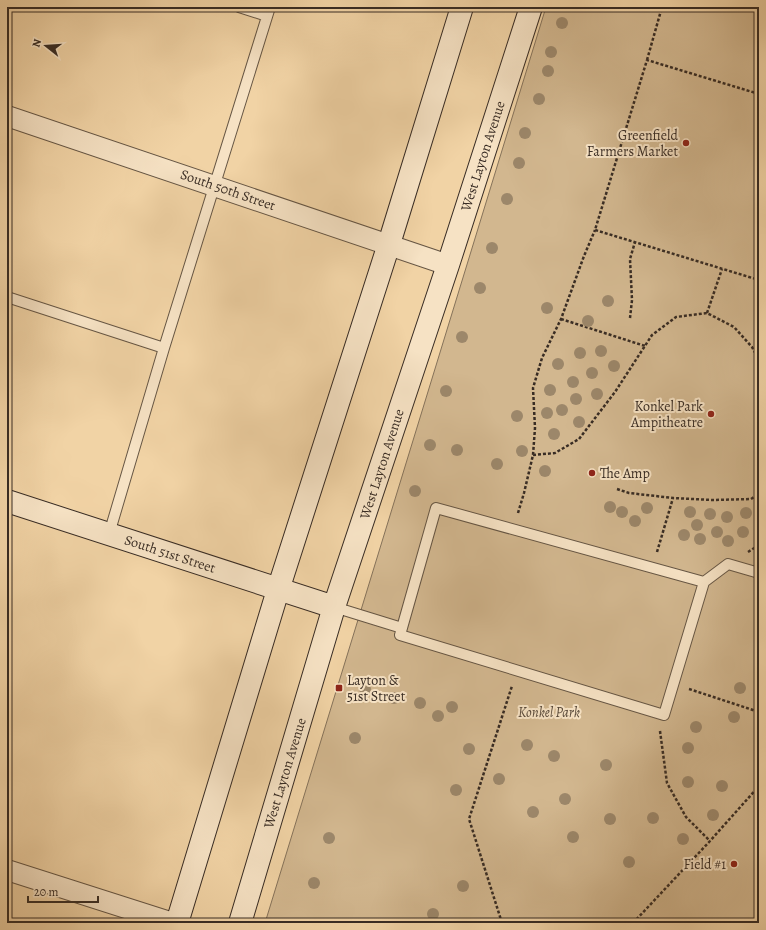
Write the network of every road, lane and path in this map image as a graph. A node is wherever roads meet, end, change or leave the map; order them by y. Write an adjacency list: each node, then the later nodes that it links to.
1 (239, 7): 5 (lane)
2 (462, 7): 12 (main road)
3 (531, 7): 13 (main road, West Layton Avenue)
4 (662, 7): 6 (path)
5 (268, 12): 9 (lane)
6 (647, 60): 7 (path); 10 (path)
7 (759, 94)
8 (7, 116): 9 (street, South 50th Street)
9 (214, 185): 12 (street, South 50th Street); 21 (lane)
10 (595, 230): 11 (path); 19 (path)
11 (635, 242): 14 (path); 18 (path)
12 (389, 244): 13 (street, South 50th Street); 33 (main road)
13 (448, 264): 34 (main road, West Layton Avenue)
14 (722, 269): 15 (path); 17 (path)
15 (759, 280)
16 (7, 297): 21 (lane)
17 (707, 313): 20 (path); 22 (path)
18 (630, 318)
19 (561, 319): 20 (path); 23 (path)
20 (645, 346): 23 (path)
21 (164, 348): 29 (lane)
22 (759, 360)
23 (533, 455): 28 (path)
24 (617, 489): 26 (path)
25 (759, 494): 26 (path)
26 (673, 498): 30 (path)
27 (7, 501): 29 (main road, South 51st Street)
28 (512, 529): 30 (lane); 35 (lane)
29 (109, 534): 33 (main road, South 51st Street)
30 (652, 568): 32 (lane)
31 (759, 573): 32 (lane)
32 (704, 582): 37 (lane)
33 (278, 590): 34 (main road, South 51st Street); 44 (main road)
34 (334, 607): 35 (lane); 45 (main road, West Layton Avenue)
35 (402, 628): 36 (lane)
36 (517, 670): 39 (lane); 46 (path)
37 (673, 684): 38 (path); 39 (lane)
38 (759, 712)
39 (658, 713): 41 (path)
40 (759, 786): 41 (path)
41 (710, 841): 47 (path)
42 (7, 870): 43 (street)
43 (173, 923)
44 (177, 923)
45 (240, 923)
46 (502, 923)
47 (633, 923)

